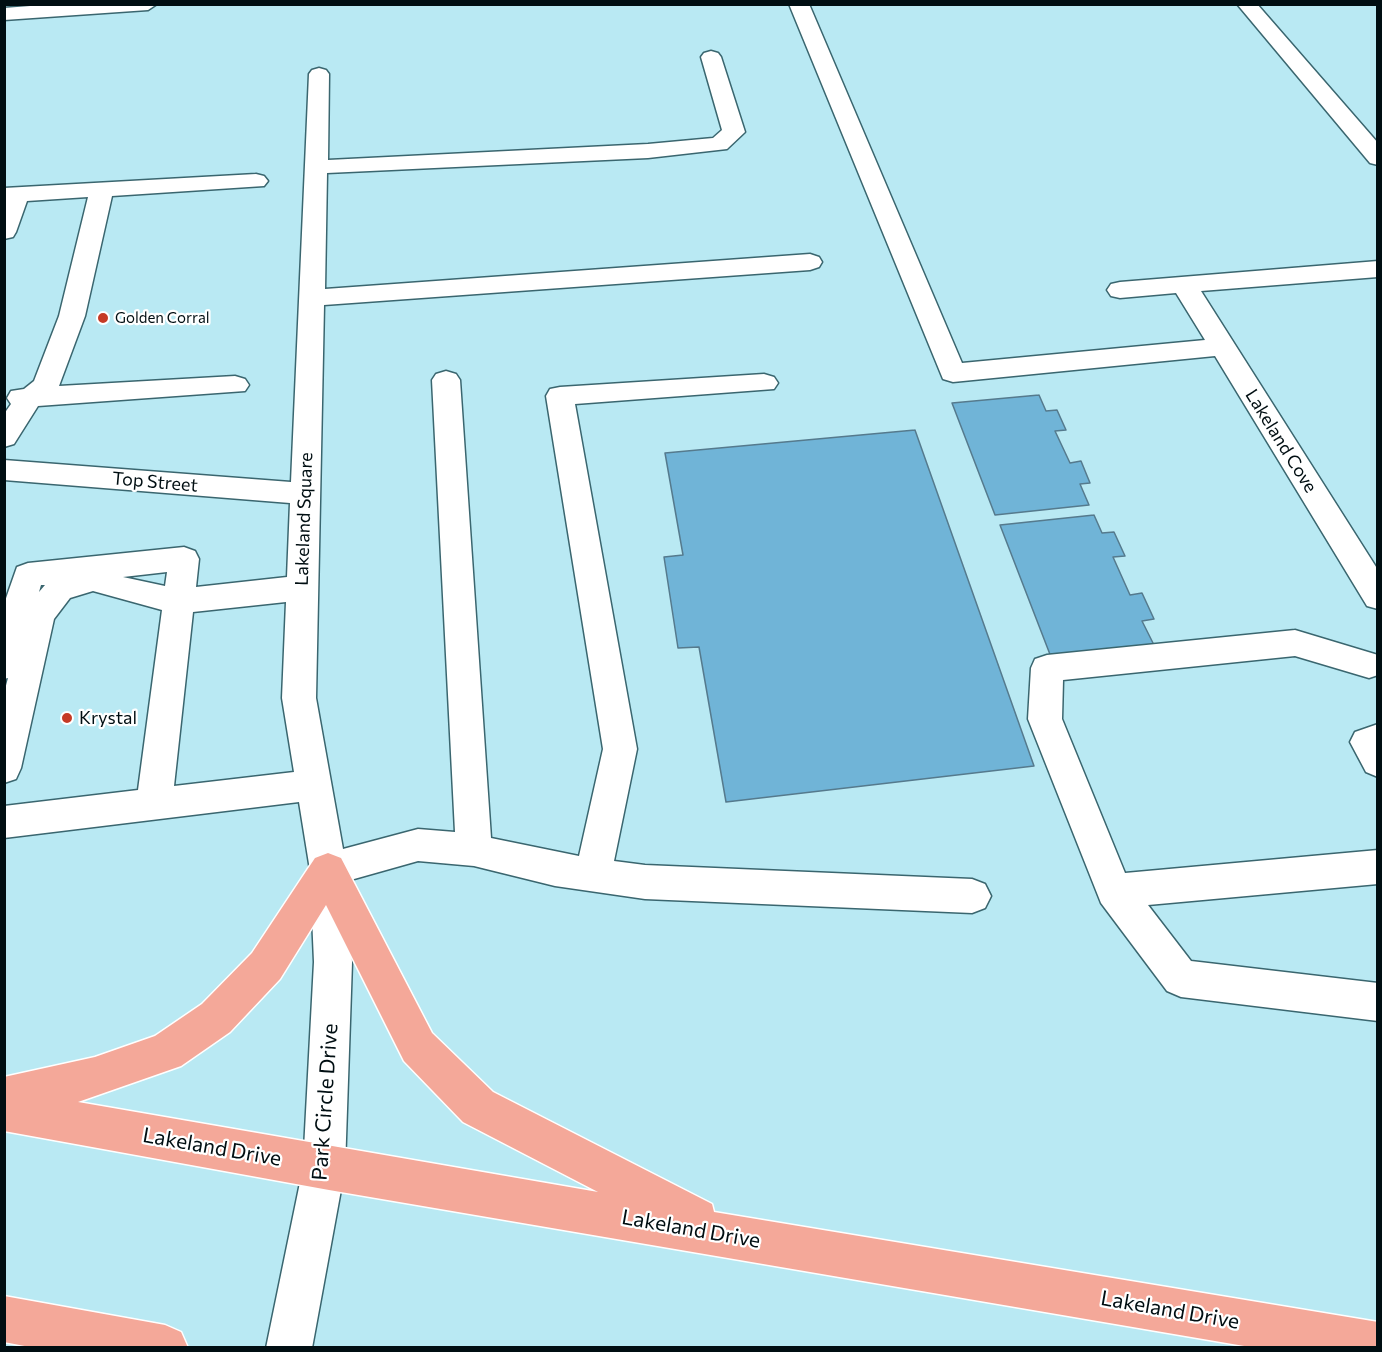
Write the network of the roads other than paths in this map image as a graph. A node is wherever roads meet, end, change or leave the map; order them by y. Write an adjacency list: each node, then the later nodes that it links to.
1 (148, 4): 4 (street)
2 (799, 4): 18 (street)
3 (1246, 4): 7 (street)
4 (4, 14)
5 (711, 57): 8 (street)
6 (319, 74): 8 (street, Lakeland Square)
7 (1377, 158)
8 (316, 167): 17 (street, Lakeland Square)
9 (256, 181): 10 (street)
10 (102, 188): 11 (street); 22 (street)
11 (11, 194): 12 (street)
12 (4, 232)
13 (810, 262): 17 (street)
14 (1377, 269): 15 (street)
15 (1184, 285): 16 (street); 18 (street, Lakeland Cove)
16 (1120, 290)
17 (312, 298): 25 (street, Lakeland Square)
18 (1222, 347): 27 (street, Lakeland Cove)
19 (446, 380): 37 (street)
20 (764, 383): 40 (street)
21 (235, 385): 22 (street)
22 (17, 398): 23 (street)
23 (4, 437)
24 (4, 470): 25 (street, Top Street)
25 (305, 494): 26 (street, Lakeland Square)
26 (301, 588): 28 (street); 34 (street, Lakeland Square)
27 (1377, 597)
28 (180, 601): 29 (street); 33 (street); 35 (street)
29 (4, 666)
30 (1375, 671): 41 (street)
31 (1377, 738): 32 (street)
32 (1377, 762)
33 (4, 768)
34 (314, 785): 35 (street); 39 (street, Lakeland Square)
35 (154, 804): 36 (street)
36 (4, 822)
37 (474, 850): 39 (street); 40 (street)
38 (1377, 867): 41 (street)
39 (328, 870): 43 (street, Lakeland Square); 45 (highway); 48 (highway)
40 (593, 874): 42 (street)
41 (1114, 891): 44 (street)
42 (972, 896)
43 (333, 962): 47 (street, Park Circle Drive)
44 (1377, 1002)
45 (4, 1098)
46 (4, 1110): 47 (highway, Lakeland Drive)
47 (324, 1168): 48 (highway, Lakeland Drive); 52 (street, Park Circle Drive)
48 (727, 1235): 50 (highway, Lakeland Drive)
49 (4, 1319): 51 (highway)
50 (1377, 1345)
51 (165, 1347)
52 (289, 1347)

